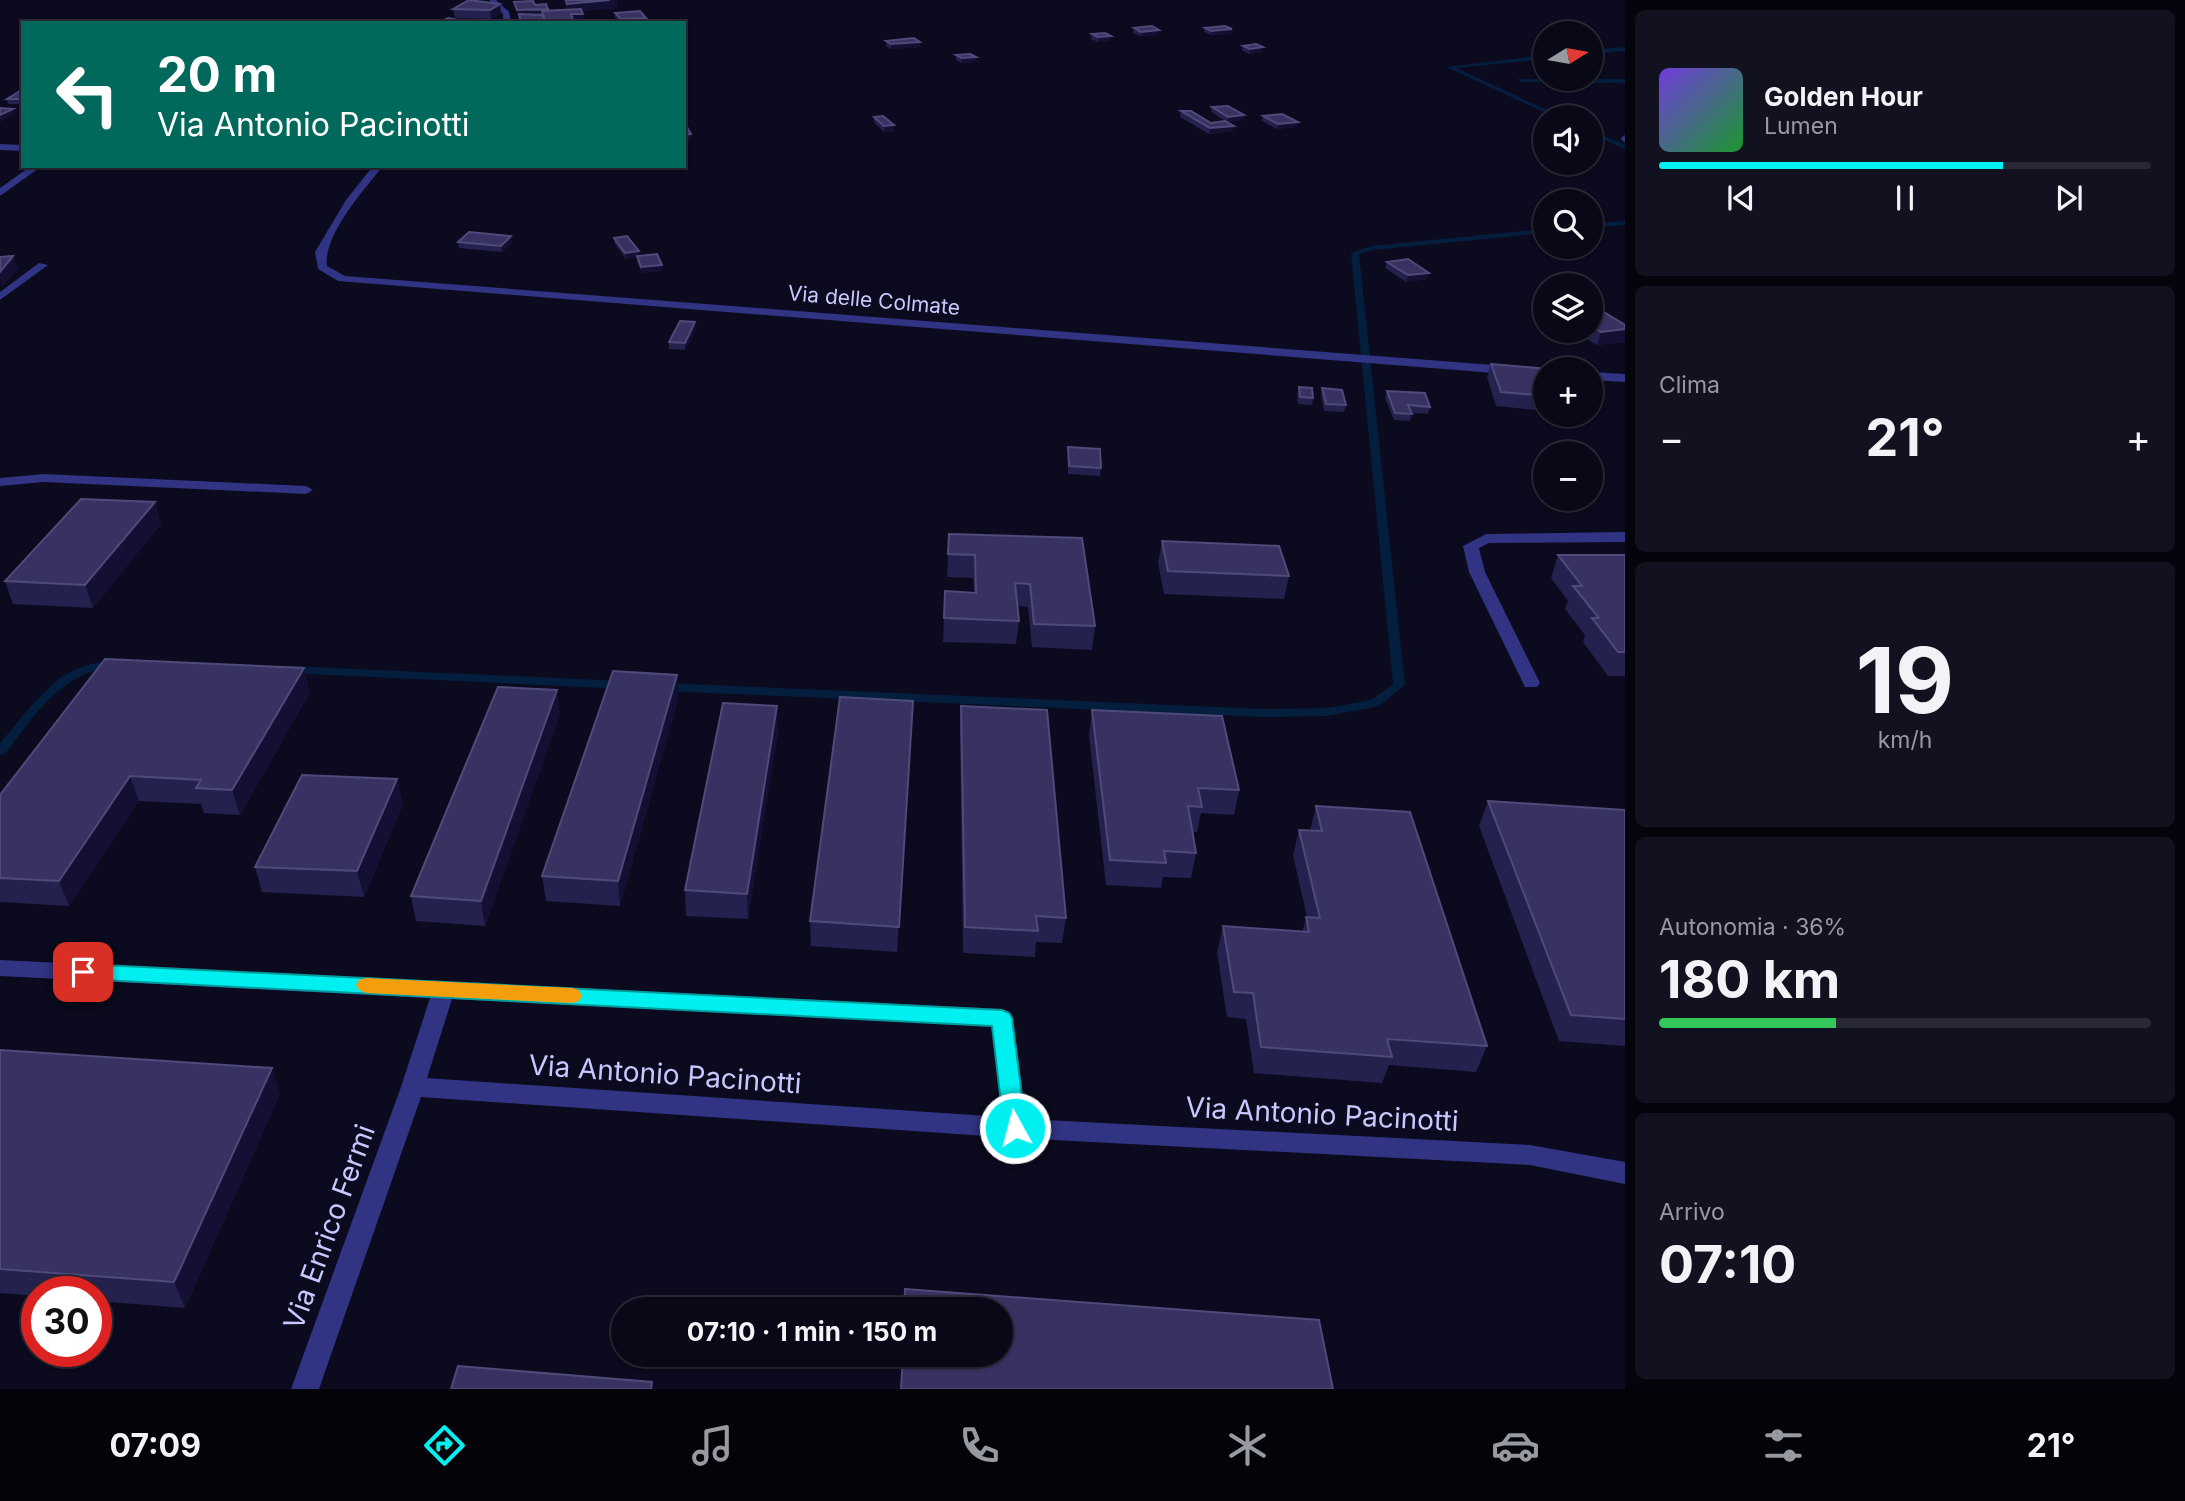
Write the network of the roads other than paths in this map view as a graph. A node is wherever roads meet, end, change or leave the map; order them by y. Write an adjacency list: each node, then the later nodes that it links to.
1 (492, 0): 2 (street)
2 (507, 21)
3 (0, 147): 4 (street)
4 (21, 148)
5 (34, 168): 7 (street)
6 (376, 168): 10 (street, Via delle Colmate)
7 (0, 193)
8 (43, 265): 9 (street)
9 (0, 297)
10 (1533, 372)
11 (1603, 377): 12 (street)
12 (1625, 378)
13 (0, 482): 14 (street)
14 (306, 490)
15 (1625, 537): 16 (street)
16 (1531, 683)
17 (0, 968): 18 (street)
18 (444, 989): 19 (street); 20 (street)
19 (413, 1087): 20 (street, Via Antonio Pacinotti); 22 (street, Via Enrico Fermi)
20 (1015, 1128): 21 (street, Via Antonio Pacinotti)
21 (1625, 1173)
22 (305, 1389)

